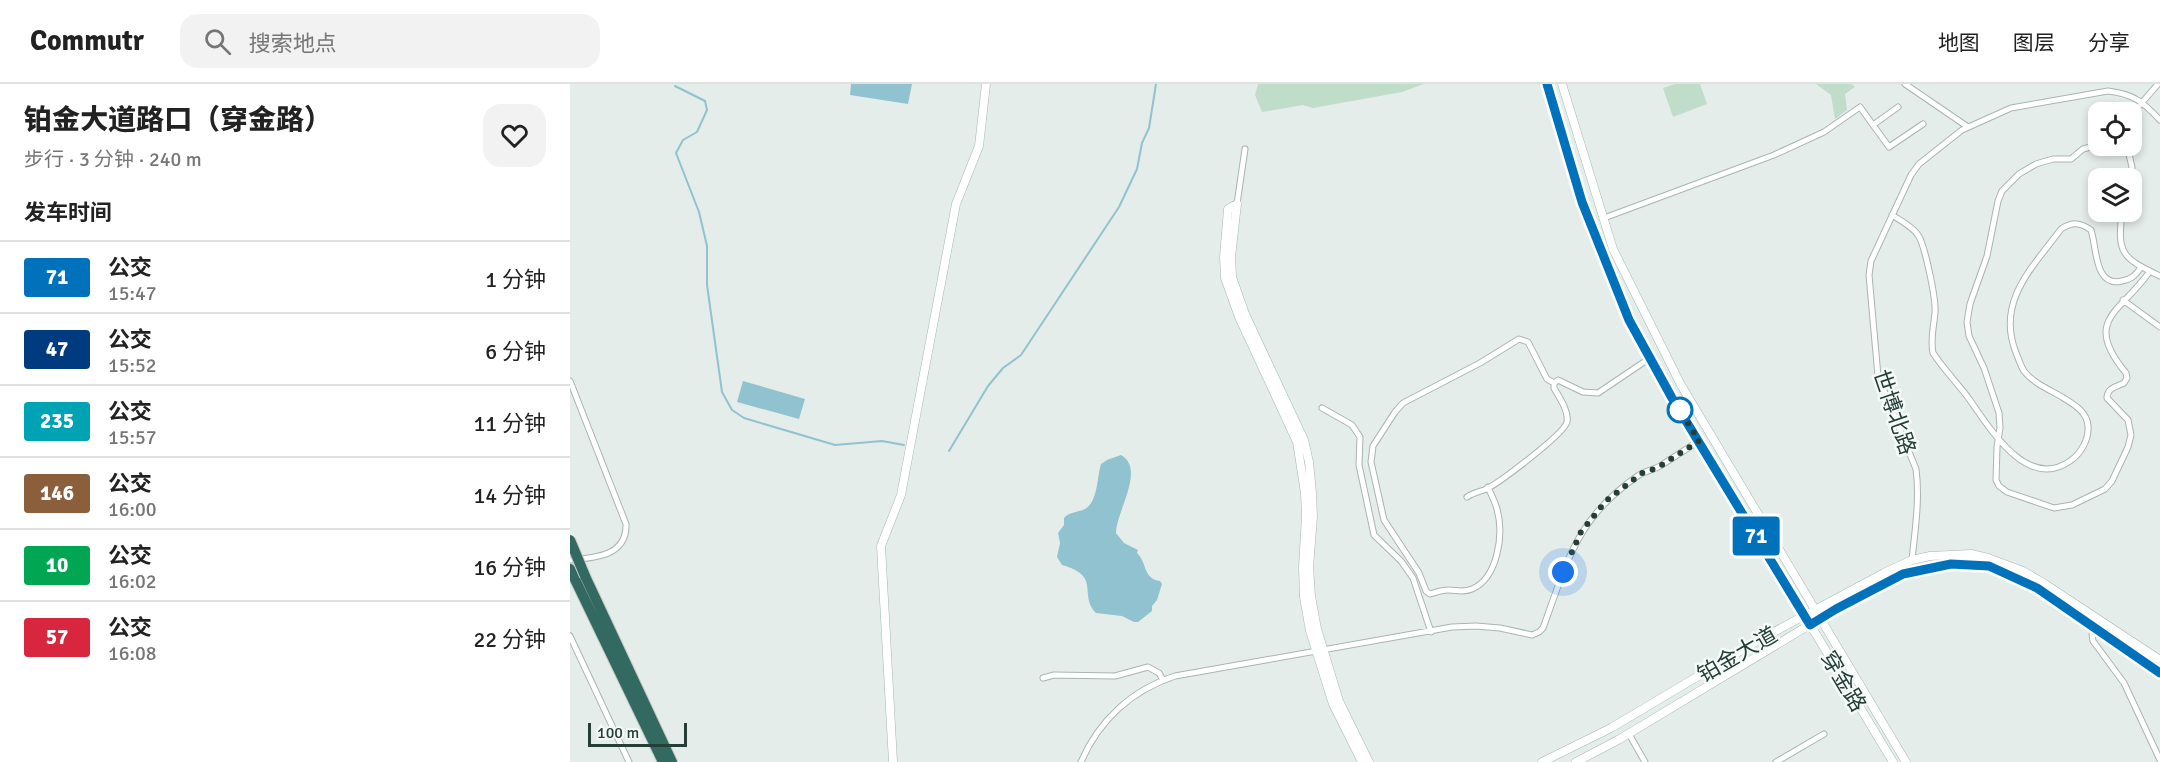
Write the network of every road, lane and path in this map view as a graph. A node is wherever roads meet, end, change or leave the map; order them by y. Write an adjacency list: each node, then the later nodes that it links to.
1 (986, 84): 53 (main road)
2 (1547, 84): 23 (main road, 穿金路)
3 (1562, 84): 16 (main road, 穿金路)
4 (1905, 84): 11 (street)
5 (2158, 84): 6 (street)
6 (2142, 101): 8 (street); 11 (street, 世博北路)
7 (1898, 107): 10 (street)
8 (2160, 120)
9 (1923, 124): 10 (street)
10 (1873, 125): 16 (street)
11 (1968, 127): 15 (street, 世博北路)
12 (2088, 147): 27 (street)
13 (1245, 148): 14 (street)
14 (1237, 204): 42 (main road)
15 (1892, 215): 27 (street); 33 (street, 世博北路)
16 (1604, 218): 35 (main road, 穿金路)
17 (2121, 222): 18 (street)
18 (2141, 267): 19 (street); 27 (street)
19 (2150, 271): 20 (street); 21 (street)
20 (2160, 276)
21 (2123, 300): 22 (street); 27 (street)
22 (2160, 327)
23 (1650, 358): 25 (street); 28 (main road, 穿金路)
24 (570, 381): 32 (street)
25 (1554, 383): 29 (street); 29 (street)
26 (1322, 408): 40 (street)
27 (1999, 440)
28 (1699, 441): 36 (main road, 穿金路); 40 (street)
29 (1488, 487): 30 (street)
30 (1467, 497)
31 (570, 540): 52 (highway, bridge)
32 (570, 560)
33 (1912, 560): 35 (main road, 铂金大道); 43 (main road, 铂金大道)
34 (572, 573): 51 (highway)
35 (1814, 610): 36 (main road, 铂金大道); 37 (main road, 穿金路)
36 (1805, 616): 38 (main road, 穿金路); 57 (main road, 铂金大道)
37 (1820, 619): 38 (main road, 铂金大道); 39 (main road, 铂金大道); 62 (main road, 穿金路)
38 (1810, 625): 47 (main road, 铂金大道); 61 (main road, 穿金路)
39 (2094, 628): 44 (main road, 铂金大道); 49 (street)
40 (1431, 632): 42 (street)
41 (570, 636): 50 (street)
42 (1320, 651): 46 (street); 55 (main road); 56 (main road)
43 (2160, 660)
44 (2160, 673)
45 (1043, 678): 46 (street)
46 (1163, 680): 54 (street)
47 (1629, 734): 58 (main road, 铂金大道); 59 (street)
48 (1824, 734): 60 (street)
49 (2160, 760)
50 (629, 762)
51 (663, 762)
52 (672, 762)
53 (893, 762)
54 (1081, 762)
55 (1362, 762)
56 (1370, 762)
57 (1542, 762)
58 (1576, 762)
59 (1645, 762)
60 (1776, 762)
61 (1893, 762)
62 (1906, 762)

